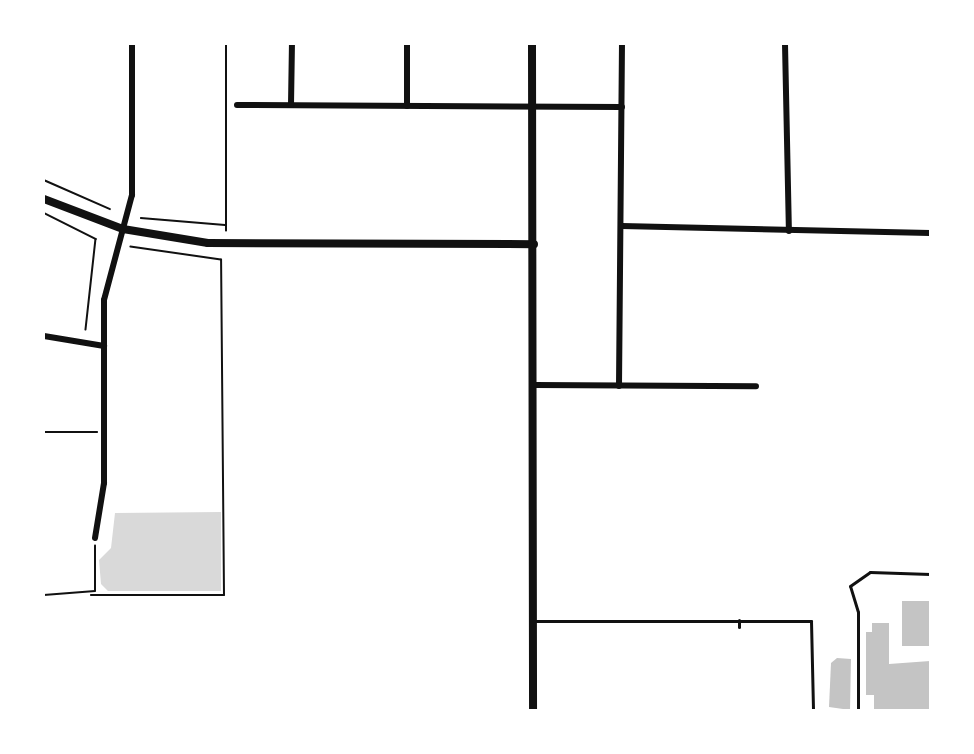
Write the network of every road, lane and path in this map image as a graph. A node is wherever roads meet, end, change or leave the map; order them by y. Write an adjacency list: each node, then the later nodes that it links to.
1 (132, 44): 20 (street)
2 (226, 44): 18 (path)
3 (292, 44): 9 (street)
4 (407, 44): 10 (street)
5 (532, 44): 11 (main road)
6 (622, 44): 12 (street)
7 (785, 44): 22 (street)
8 (237, 105): 9 (street)
9 (291, 105): 10 (street)
10 (407, 106): 11 (street)
11 (533, 107): 12 (street); 24 (main road)
12 (622, 107): 19 (street)
13 (44, 180): 15 (path)
14 (44, 199): 20 (street)
15 (110, 209)
16 (44, 213): 26 (path)
17 (141, 218): 18 (path)
18 (226, 225): 21 (path)
19 (622, 226): 22 (street); 30 (street)
20 (123, 230): 24 (street); 28 (street)
21 (226, 231)
22 (789, 231): 23 (street)
23 (930, 232)
24 (534, 244): 29 (main road)
25 (130, 247): 37 (path)
26 (86, 329)
27 (44, 336): 28 (street)
28 (104, 346): 33 (street)
29 (535, 385): 30 (street); 39 (main road)
30 (619, 386): 31 (street)
31 (756, 386)
32 (44, 432): 33 (path)
33 (104, 432): 34 (street)
34 (95, 538): 37 (path)
35 (930, 574): 43 (lane)
36 (44, 595): 37 (path)
37 (91, 595)
38 (739, 620): 39 (lane); 40 (lane); 42 (lane)
39 (534, 621): 41 (main road)
40 (739, 627)
41 (533, 711)
42 (813, 711)
43 (858, 711)

